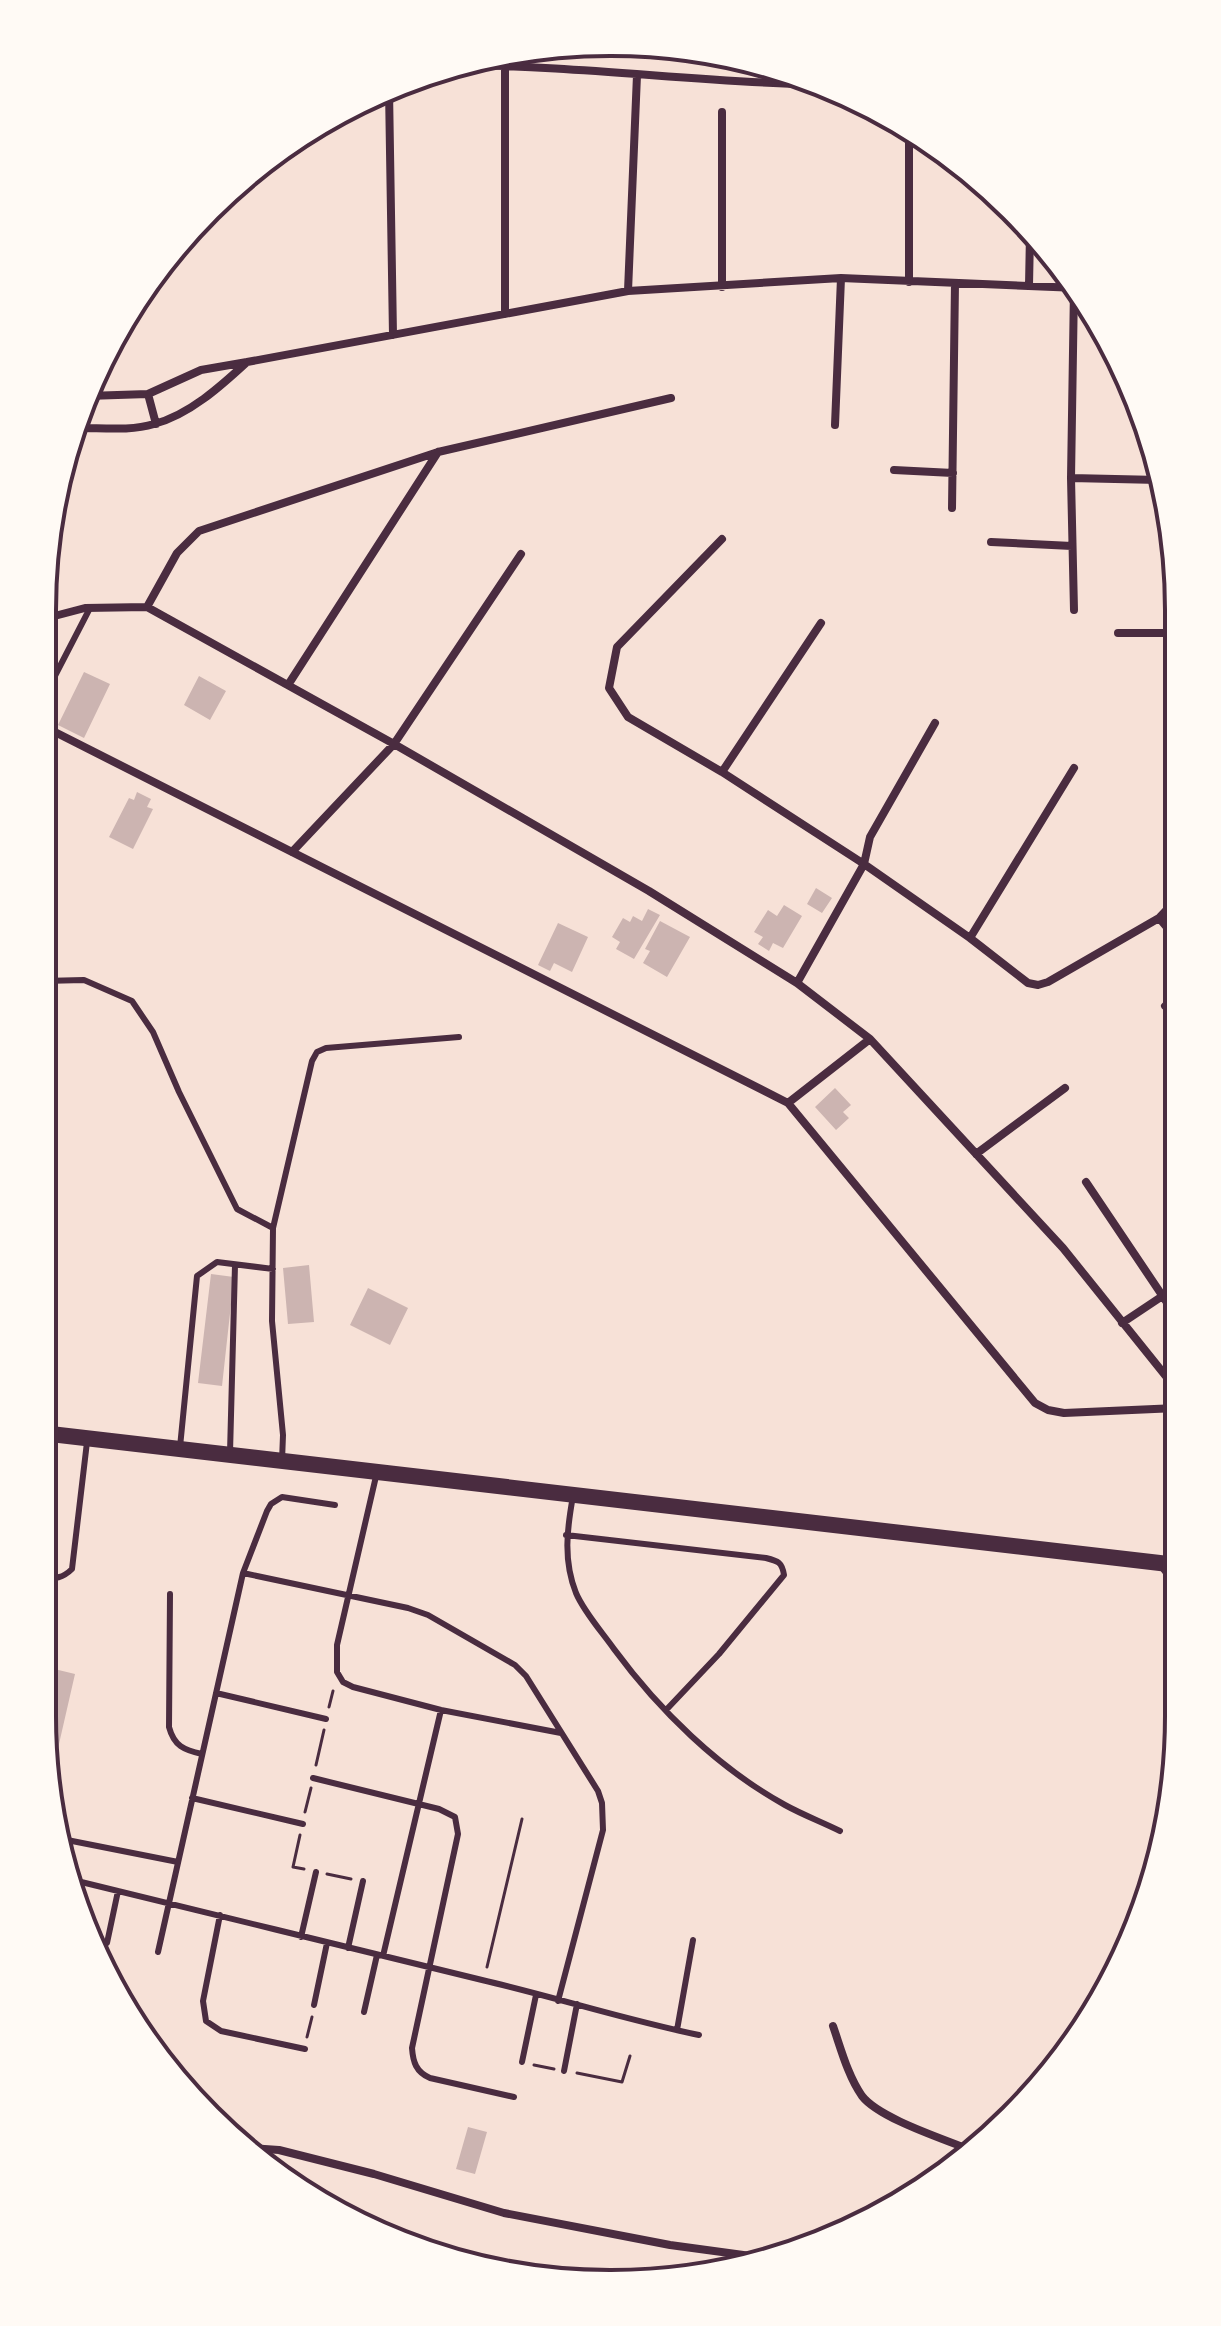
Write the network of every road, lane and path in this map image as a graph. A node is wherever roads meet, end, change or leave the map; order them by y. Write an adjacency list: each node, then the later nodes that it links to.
1 (511, 65): 3 (street)
2 (505, 66): 17 (street)
3 (637, 75): 4 (street); 15 (street)
4 (786, 84)
5 (389, 102): 18 (street)
6 (722, 112): 13 (street)
7 (909, 143): 10 (street)
8 (1030, 248): 12 (street)
9 (841, 278): 10 (street); 13 (street); 24 (street)
10 (909, 282): 11 (street)
11 (955, 283): 12 (street); 28 (street)
12 (1029, 286): 14 (street)
13 (722, 287): 15 (street)
14 (1061, 287)
15 (628, 291): 17 (street)
16 (1075, 308): 29 (street)
17 (505, 314): 18 (street)
18 (393, 335): 19 (street)
19 (247, 362): 20 (street); 23 (street)
20 (148, 394): 21 (street); 23 (street)
21 (99, 396)
22 (671, 398): 26 (street)
23 (156, 424): 25 (street)
24 (835, 425)
25 (86, 429)
26 (438, 452): 36 (street); 44 (street)
27 (894, 470): 28 (street)
28 (953, 473): 31 (street)
29 (1071, 478): 30 (street); 34 (street)
30 (1149, 480)
31 (952, 508)
32 (722, 539): 49 (street)
33 (991, 542): 34 (street)
34 (1072, 546): 38 (street)
35 (521, 554): 47 (street)
36 (147, 607): 37 (street); 44 (street)
37 (90, 608): 39 (street); 43 (lane)
38 (1074, 610)
39 (56, 616)
40 (821, 623): 49 (street)
41 (1118, 633): 42 (street)
42 (1165, 633)
43 (56, 674)
44 (288, 685): 47 (street)
45 (935, 723): 51 (street)
46 (56, 733): 50 (street)
47 (394, 744): 50 (street); 57 (street)
48 (1074, 768): 55 (street)
49 (722, 772): 51 (street)
50 (292, 852): 61 (street)
51 (864, 864): 55 (street); 57 (street)
52 (1165, 912): 53 (street)
53 (1159, 918): 54 (street); 55 (street)
54 (1165, 925)
55 (970, 938)
56 (56, 981): 64 (lane)
57 (797, 983): 59 (street)
58 (459, 1037): 64 (lane)
59 (870, 1039): 61 (street); 62 (street)
60 (1065, 1088): 62 (street)
61 (788, 1103): 71 (street)
62 (976, 1154): 69 (street)
63 (1086, 1182): 67 (street)
64 (273, 1228): 66 (lane)
65 (235, 1265): 66 (lane); 74 (lane); 75 (lane)
66 (273, 1269): 76 (lane)
67 (1163, 1295): 68 (street); 69 (street)
68 (1165, 1298)
69 (1122, 1323): 70 (street)
70 (1165, 1375)
71 (1165, 1409)
72 (56, 1435): 73 (main road)
73 (87, 1438): 74 (main road); 85 (lane)
74 (180, 1449): 75 (main road)
75 (230, 1455): 76 (main road)
76 (282, 1461): 77 (main road)
77 (377, 1472): 78 (main road); 87 (lane)
78 (573, 1495): 80 (lane); 81 (main road)
79 (335, 1505): 84 (lane)
80 (566, 1535): 89 (lane); 89 (lane)
81 (1158, 1563): 82 (main road); 83 (lane)
82 (1165, 1564)
83 (1165, 1572)
84 (243, 1573): 87 (lane); 88 (lane)
85 (56, 1579)
86 (170, 1594): 93 (lane)
87 (349, 1595): 90 (lane); 92 (lane)
88 (216, 1693): 91 (lane); 93 (lane)
89 (667, 1709): 99 (lane)
90 (441, 1710): 92 (lane); 96 (lane)
91 (326, 1719)
92 (561, 1733): 118 (lane)
93 (202, 1754): 95 (lane)
94 (313, 1778): 96 (lane)
95 (192, 1798): 98 (lane); 101 (lane)
96 (419, 1803): 114 (lane); 115 (lane)
97 (522, 1819): 116 (path)
98 (303, 1824)
99 (840, 1831)
100 (71, 1841): 101 (lane)
101 (178, 1862): 106 (lane)
102 (316, 1872): 108 (lane)
103 (363, 1881): 112 (lane)
104 (82, 1882): 105 (lane)
105 (118, 1891): 106 (lane); 110 (lane)
106 (169, 1903): 107 (lane); 113 (lane)
107 (220, 1915): 108 (lane); 125 (lane)
108 (301, 1937): 111 (lane)
109 (693, 1940): 123 (lane)
110 (107, 1943)
111 (327, 1943): 112 (lane); 120 (lane)
112 (348, 1948): 114 (lane)
113 (158, 1952)
114 (380, 1956): 115 (lane); 121 (lane)
115 (428, 1967): 116 (lane); 130 (lane)
116 (484, 1980): 117 (lane)
117 (536, 1995): 118 (lane); 127 (lane)
118 (558, 2001): 119 (lane)
119 (577, 2004): 123 (lane); 128 (lane)
120 (314, 2005): 125 (path)
121 (364, 2012)
122 (833, 2026): 131 (street)
123 (677, 2030): 124 (lane)
124 (699, 2035)
125 (305, 2049)
126 (630, 2056): 129 (path)
127 (522, 2062)
128 (564, 2071)
129 (622, 2082)
130 (514, 2097)
131 (960, 2145)
132 (266, 2149): 133 (street)
133 (739, 2254)

